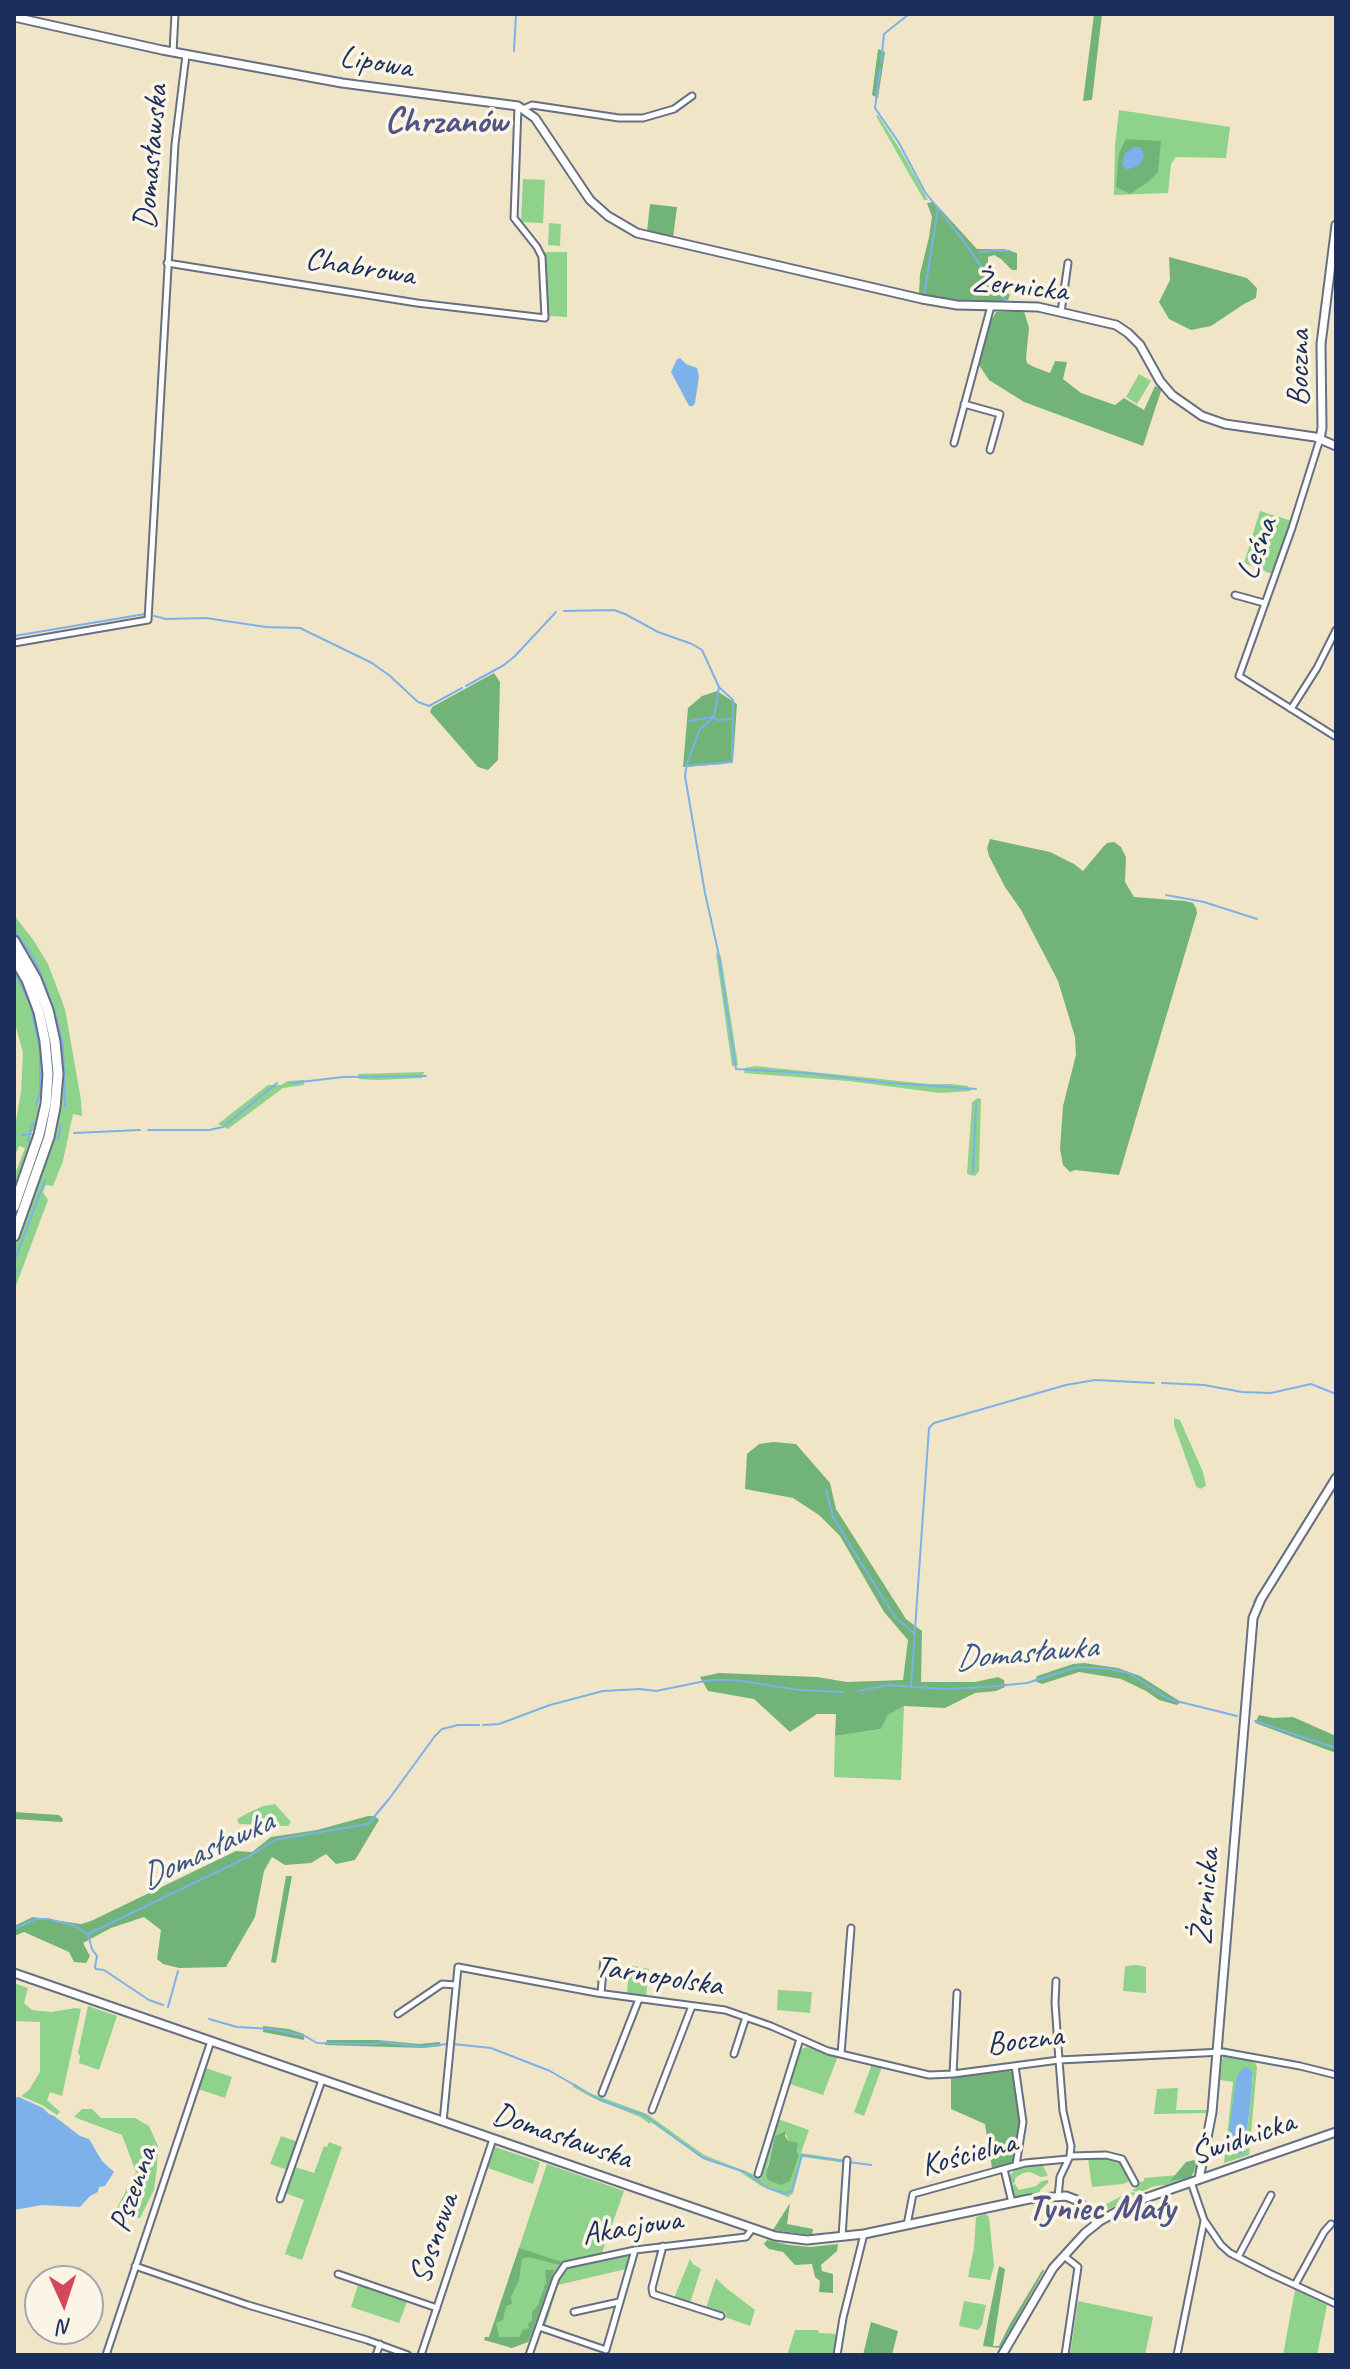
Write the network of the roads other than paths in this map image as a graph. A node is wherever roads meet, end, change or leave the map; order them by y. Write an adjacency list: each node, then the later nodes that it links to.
1 (175, 14): 3 (street)
2 (14, 17): 3 (street, Lipowa)
3 (173, 52): 4 (street, Lipowa)
4 (186, 55): 6 (street, Lipowa); 8 (street, Domasławska)
5 (692, 96): 6 (street)
6 (521, 108): 8 (street, Chabrowa); 10 (street, Żernicka)
7 (1336, 225): 13 (street, Boczna)
8 (167, 263): 20 (street, Domasławska)
9 (1068, 263): 11 (street)
10 (991, 306): 11 (street, Żernicka); 12 (street)
11 (1061, 312): 13 (street, Żernicka)
12 (964, 404): 14 (street); 16 (street)
13 (1320, 439): 15 (street, Żernicka); 18 (street, Leśna)
14 (954, 443)
15 (1336, 446)
16 (990, 450)
17 (1235, 595): 18 (street)
18 (1264, 603): 21 (street, Leśna)
19 (1336, 630): 21 (street)
20 (14, 643)
21 (1291, 709): 22 (street)
22 (1336, 737)
23 (14, 941): 26 (highway)
24 (14, 958): 25 (highway)
25 (14, 1207)
26 (14, 1236)
27 (1336, 1478): 41 (street, Żernicka)
28 (851, 1928): 43 (street)
29 (604, 1959): 33 (street)
30 (14, 1973): 40 (street, Domasławska)
31 (1056, 1981): 44 (street, Kościelna)
32 (456, 1985): 33 (street, Tarnopolska); 37 (street); 51 (street)
33 (601, 1993): 35 (street, Tarnopolska)
34 (957, 1993): 46 (street)
35 (639, 1999): 36 (street, Tarnopolska); 49 (street)
36 (692, 2006): 38 (street, Tarnopolska); 50 (street)
37 (398, 2014)
38 (746, 2017): 39 (street, Tarnopolska); 42 (street)
39 (800, 2039): 43 (street, Tarnopolska); 58 (street)
40 (211, 2041): 48 (street, Domasławska); 76 (street, Pszenna)
41 (1217, 2053): 44 (street, Boczna); 47 (street, Boczna); 59 (street, Żernicka)
42 (734, 2054)
43 (841, 2054): 46 (street, Boczna)
44 (1059, 2060): 45 (street, Boczna); 54 (street, Kościelna)
45 (1015, 2066): 46 (street, Boczna); 56 (street)
46 (953, 2074)
47 (1336, 2075)
48 (322, 2080): 51 (street, Domasławska); 63 (street)
49 (602, 2093)
50 (652, 2110)
51 (443, 2122): 53 (street, Domasławska)
52 (1336, 2132): 59 (street, Świdnicka)
53 (493, 2139): 69 (street, Domasławska); 81 (street, Sosnowa)
54 (1069, 2157): 56 (street, Kościelna); 60 (street); 62 (street, Kościelna)
55 (847, 2160): 71 (street)
56 (1016, 2165): 57 (street, Kościelna)
57 (1004, 2169): 64 (street); 68 (street, Kościelna)
58 (758, 2174)
59 (1195, 2181): 65 (street); 66 (street, Świdnicka)
60 (1135, 2183)
61 (1271, 2195): 75 (street)
62 (1058, 2197): 64 (street, Domasławska); 66 (street)
63 (280, 2199)
64 (1012, 2203): 68 (street, Domasławska)
65 (1204, 2220): 75 (street); 94 (street)
66 (1097, 2223): 74 (street, Świdnicka)
67 (1331, 2224): 78 (street)
68 (907, 2225): 70 (street, Domasławska)
69 (752, 2229): 71 (street, Domasławska); 72 (street, Akacjowa)
70 (864, 2234): 71 (street, Domasławska); 91 (street)
71 (842, 2237)
72 (663, 2246): 73 (street, Akacjowa); 83 (street)
73 (635, 2250): 79 (street); 84 (street, Akacjowa)
74 (1063, 2255): 92 (street, Świdnicka); 93 (street)
75 (1238, 2257): 78 (street)
76 (135, 2266): 85 (street); 86 (street, Pszenna)
77 (338, 2274): 81 (street)
78 (1295, 2285): 80 (street)
79 (619, 2302): 82 (street); 84 (street)
80 (1336, 2304)
81 (437, 2308): 89 (street, Sosnowa)
82 (574, 2312)
83 (721, 2316)
84 (539, 2327): 90 (street, Akacjowa)
85 (380, 2344): 87 (street); 88 (street)
86 (106, 2355)
87 (376, 2355)
88 (408, 2355)
89 (421, 2355)
90 (529, 2355)
91 (837, 2355)
92 (1002, 2355)
93 (1065, 2355)
94 (1177, 2355)

